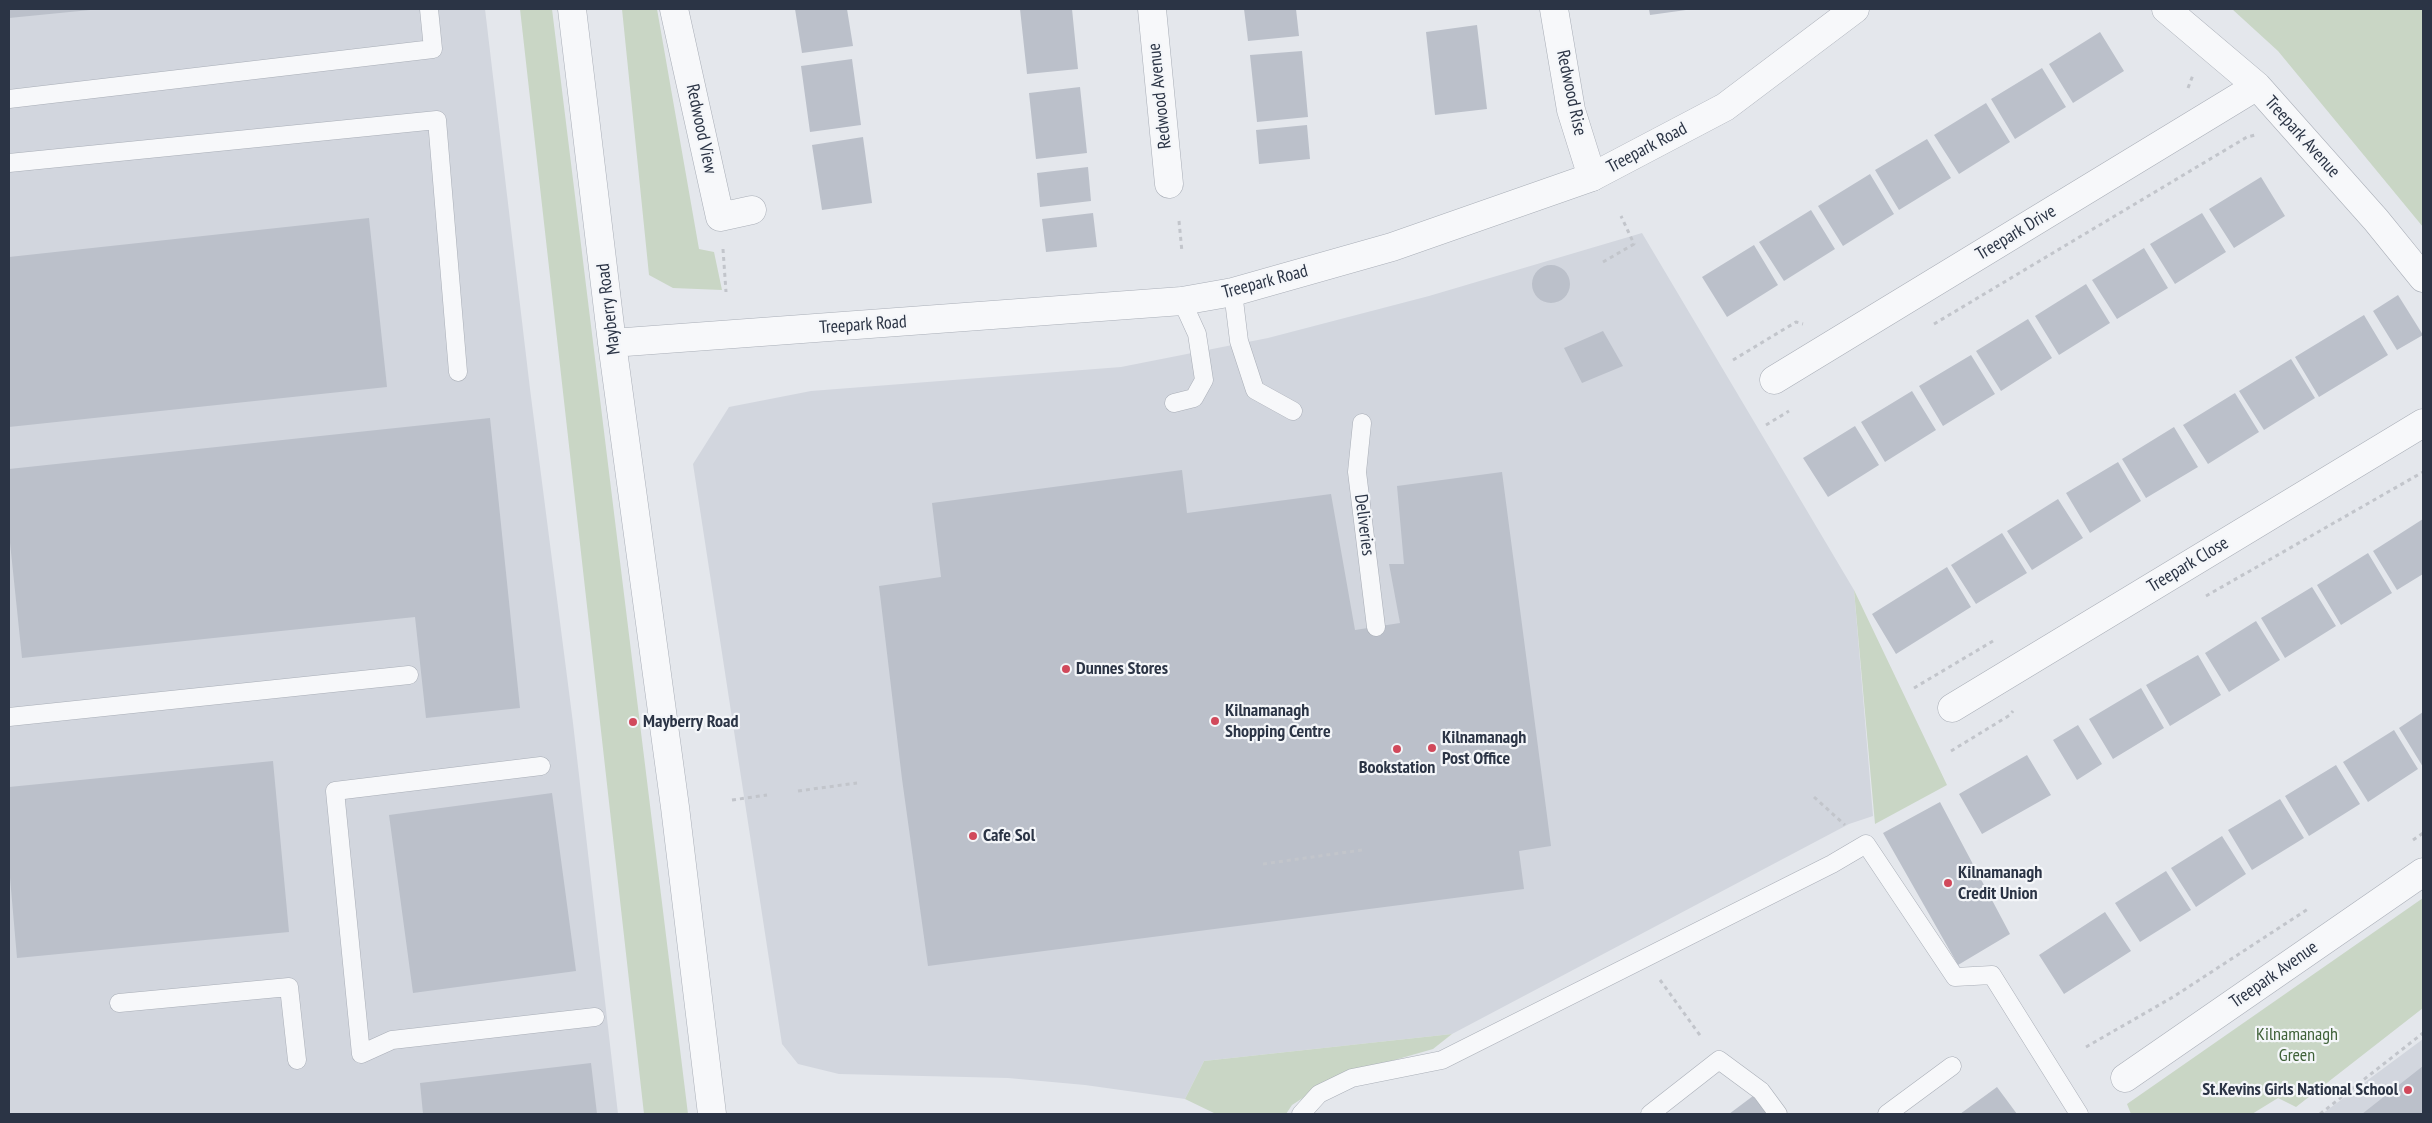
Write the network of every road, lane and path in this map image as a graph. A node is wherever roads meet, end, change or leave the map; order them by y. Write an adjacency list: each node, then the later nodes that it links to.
1 (429, 9): 11 (lane)
2 (572, 9): 28 (street, Mayberry Road)
3 (674, 9): 16 (street, Redwood View)
4 (1152, 9): 15 (street, Redwood Avenue)
5 (1554, 9): 14 (street, Redwood Rise)
6 (1855, 9): 14 (street, Treepark Road)
7 (2166, 9): 9 (street, Treepark Avenue)
8 (2191, 67): 10 (path)
9 (2257, 86): 22 (street, Treepark Avenue); 31 (street, Treepark Drive)
10 (2187, 90)
11 (9, 99)
12 (2262, 133): 27 (path)
13 (9, 163): 30 (lane)
14 (1592, 177): 24 (street, Treepark Road)
15 (1169, 184)
16 (752, 210)
17 (1621, 216): 21 (path)
18 (1179, 221): 20 (path)
19 (723, 248): 23 (path)
20 (1182, 252)
21 (1603, 262)
22 (2423, 278)
23 (726, 292)
24 (1232, 292): 25 (street, Treepark Road); 34 (lane)
25 (1182, 301): 28 (street, Treepark Road); 32 (lane)
26 (1810, 325): 29 (path)
27 (1926, 329)
28 (612, 343): 68 (street, Mayberry Road)
29 (1733, 360)
30 (458, 372)
31 (1774, 380)
32 (1174, 403)
33 (1791, 410): 37 (path)
34 (1292, 411)
35 (2423, 422): 42 (street, Treepark Close)
36 (1362, 423): 40 (lane, Deliveries)
37 (1766, 425)
38 (2423, 472): 39 (path)
39 (2199, 600)
40 (1376, 626)
41 (409, 675): 44 (lane)
42 (1952, 708)
43 (2014, 709): 45 (path)
44 (9, 717)
45 (1951, 751)
46 (541, 766): 61 (lane)
47 (857, 784): 48 (path)
48 (798, 791)
49 (767, 795): 51 (path)
50 (1814, 798): 52 (path)
51 (732, 800)
52 (1852, 830)
53 (2423, 833): 54 (path)
54 (2406, 844)
55 (1362, 850): 56 (path)
56 (1263, 864)
57 (2423, 872): 67 (street, Treepark Avenue)
58 (2315, 904): 63 (path)
59 (1643, 958): 65 (path); 69 (lane); 73 (lane)
60 (119, 1003): 64 (lane)
61 (594, 1017)
62 (2423, 1033): 74 (path)
63 (2086, 1047)
64 (297, 1060)
65 (1719, 1060): 70 (lane); 71 (lane)
66 (1952, 1066): 72 (lane)
67 (2125, 1078)
68 (712, 1114)
69 (1302, 1114)
70 (1650, 1114)
71 (1778, 1114)
72 (1887, 1114)
73 (2079, 1114)
74 (2320, 1114)

